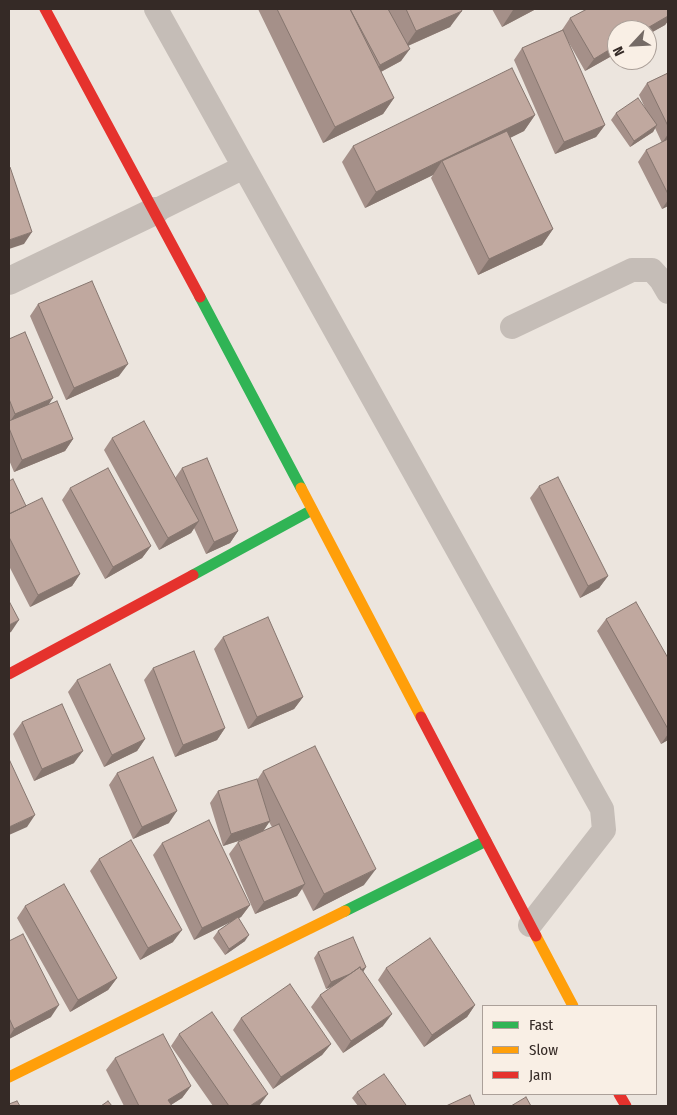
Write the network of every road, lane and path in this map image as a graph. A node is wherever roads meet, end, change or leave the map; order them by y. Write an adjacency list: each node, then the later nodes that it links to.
1 (45, 9): 4 (main road)
2 (156, 9): 3 (lane)
3 (244, 167): 4 (lane); 11 (lane)
4 (155, 211): 5 (street); 8 (main road)
5 (9, 281)
6 (668, 292): 7 (lane)
7 (512, 327)
8 (312, 510): 9 (main road); 10 (main road)
9 (9, 674)
10 (486, 841): 11 (main road); 13 (main road)
11 (530, 925): 12 (main road)
12 (572, 1005)
13 (9, 1077)
14 (620, 1095): 15 (main road)
15 (626, 1106)

